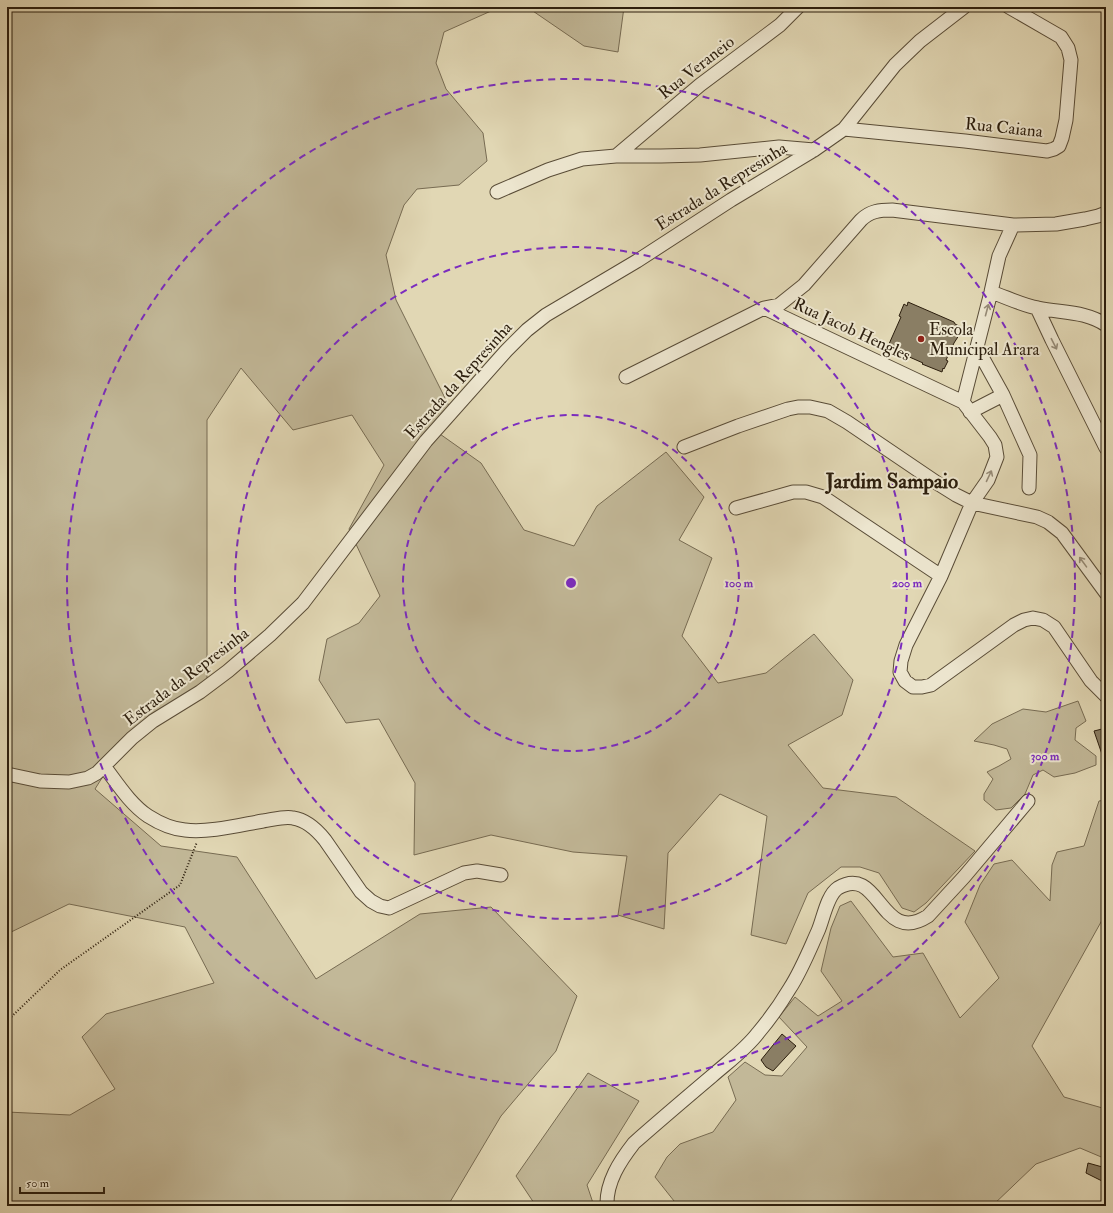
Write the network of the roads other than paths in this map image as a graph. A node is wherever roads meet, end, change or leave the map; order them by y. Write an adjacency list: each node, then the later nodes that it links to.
1 (798, 7): 6 (street, Rua Veraneio)
2 (964, 7): 4 (street, Estrada da Represinha)
3 (1009, 7): 4 (street, Rua Caiana)
4 (844, 128): 5 (street, Estrada da Represinha)
5 (814, 150): 6 (street); 26 (street, Estrada da Represinha)
6 (616, 156): 7 (street)
7 (498, 192)
8 (1106, 212): 9 (street)
9 (1013, 225): 10 (street); 11 (street)
10 (992, 292): 12 (street); 14 (street, one-way to 10)
11 (764, 308): 15 (street); 17 (street, Rua Jacob Hengles)
12 (1037, 308): 13 (street); 19 (street, one-way to 19)
13 (1106, 325)
14 (977, 348): 16 (street); 17 (street)
15 (626, 376)
16 (1003, 395): 17 (street); 20 (street)
17 (966, 407): 21 (street, Rua Jacob Hengles, one-way to 17)
18 (684, 447): 21 (street)
19 (1106, 448)
20 (1029, 488)
21 (972, 503): 23 (street); 24 (street, one-way to 21)
22 (736, 508): 23 (street)
23 (941, 576): 25 (street)
24 (1106, 593)
25 (1106, 696)
26 (104, 766): 27 (street, Estrada da Represinha); 29 (street)
27 (7, 774)
28 (1028, 800): 30 (street)
29 (501, 875)
30 (607, 1206)

